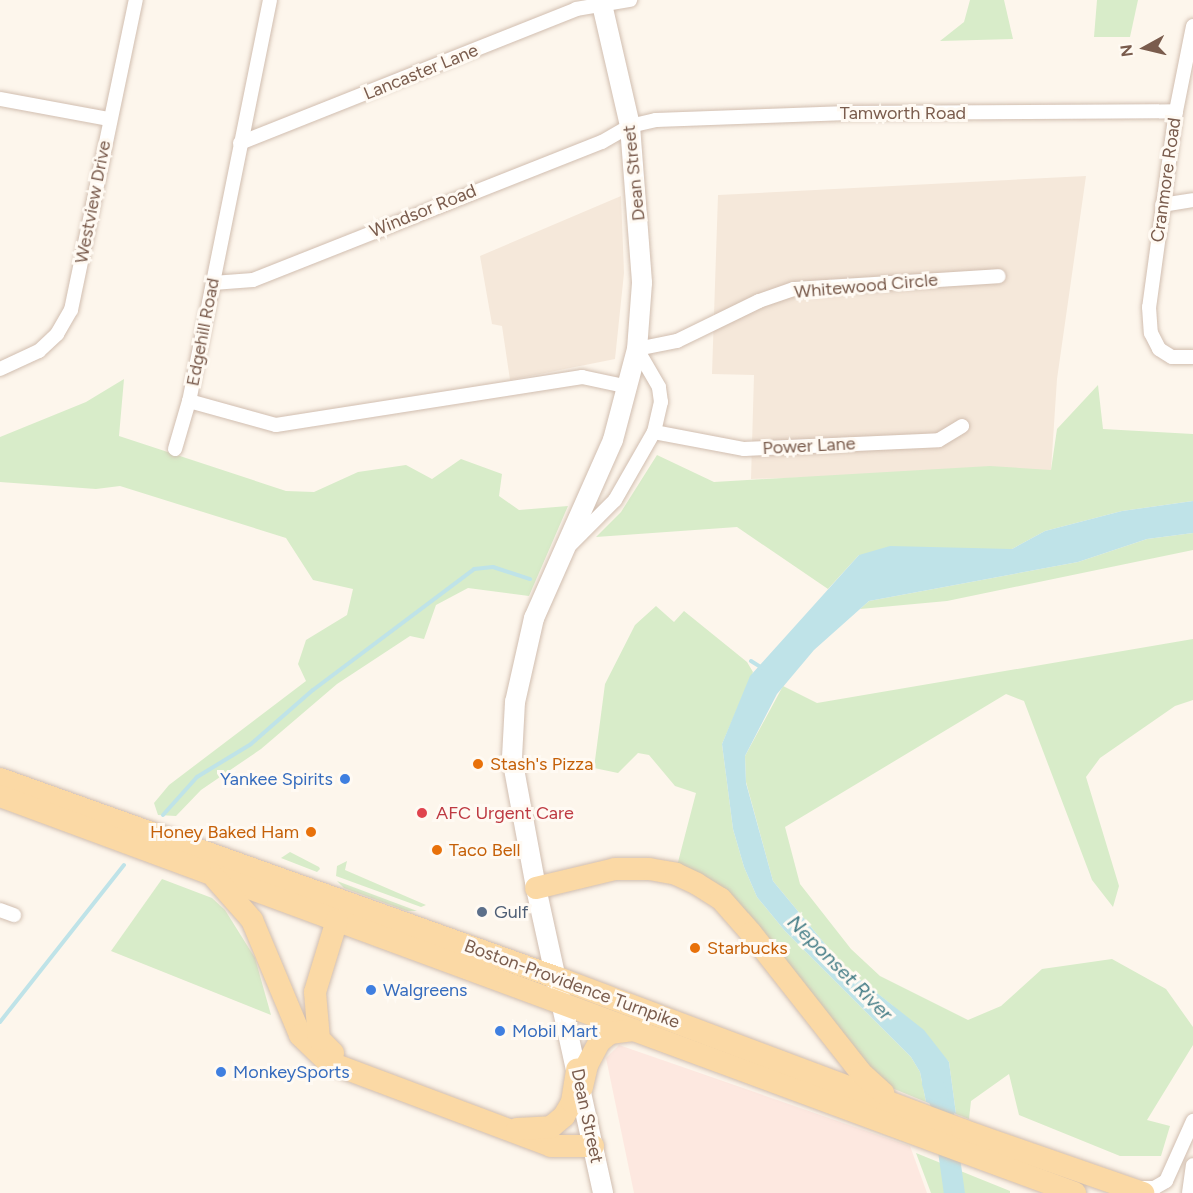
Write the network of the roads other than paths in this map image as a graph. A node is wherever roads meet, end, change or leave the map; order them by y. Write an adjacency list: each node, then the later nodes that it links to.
1 (136, 0): 8 (street, Westview Drive)
2 (270, 0): 10 (street, Edgehill Road)
3 (630, 0): 4 (street, Lancaster Lane)
4 (602, 2): 9 (main road, Dean Street); 10 (street, Lancaster Lane)
5 (1193, 26): 7 (street, Cranmore Road)
6 (0, 99): 8 (street)
7 (1176, 111): 9 (street, Tamworth Road); 12 (street, Cranmore Road)
8 (109, 119): 17 (street, Westview Drive)
9 (630, 126): 14 (street, Windsor Road); 15 (main road, Dean Street)
10 (240, 143): 14 (street, Edgehill Road)
11 (1193, 201): 12 (street)
12 (1162, 205): 16 (street, Cranmore Road)
13 (999, 276): 15 (street, Whitewood Circle)
14 (213, 283): 19 (street, Edgehill Road)
15 (637, 349): 18 (main road, Dean Street); 21 (street, Dean Street)
16 (1193, 357)
17 (0, 369)
18 (629, 387): 19 (street, Edgehill Road); 23 (main road, Dean Street)
19 (189, 401): 22 (street)
20 (962, 426): 21 (street, Power Lane)
21 (654, 432): 23 (street, Dean Street)
22 (175, 449)
23 (565, 549): 27 (main road, Dean Street)
24 (0, 779): 31 (main road, Boston-Providence Turnpike)
25 (0, 796): 26 (main road, Boston-Providence Turnpike)
26 (212, 874): 30 (main road, Boston-Providence Turnpike); 35 (main road)
27 (536, 888): 31 (main road, Dean Street); 36 (main road)
28 (0, 910): 29 (street)
29 (14, 915)
30 (337, 920): 32 (main road, Boston-Providence Turnpike); 35 (main road)
31 (558, 978): 32 (main road, Dean Street); 36 (main road, Boston-Providence Turnpike)
32 (564, 1005): 33 (main road, Boston-Providence Turnpike); 34 (main road, Dean Street)
33 (634, 1029): 34 (main road); 39 (main road, Boston-Providence Turnpike)
34 (579, 1079): 38 (main road); 41 (main road, Dean Street)
35 (374, 1080): 38 (main road)
36 (893, 1102): 39 (main road, Boston-Providence Turnpike)
37 (1193, 1121): 43 (street)
38 (504, 1129): 41 (main road)
39 (932, 1129): 40 (main road, Boston-Providence Turnpike)
40 (962, 1140): 43 (main road, Boston-Providence Turnpike); 45 (main road, Boston-Providence Turnpike)
41 (593, 1146): 44 (main road, Dean Street)
42 (1193, 1165): 46 (street)
43 (1133, 1189)
44 (603, 1193)
45 (1076, 1193)
46 (1189, 1193)

